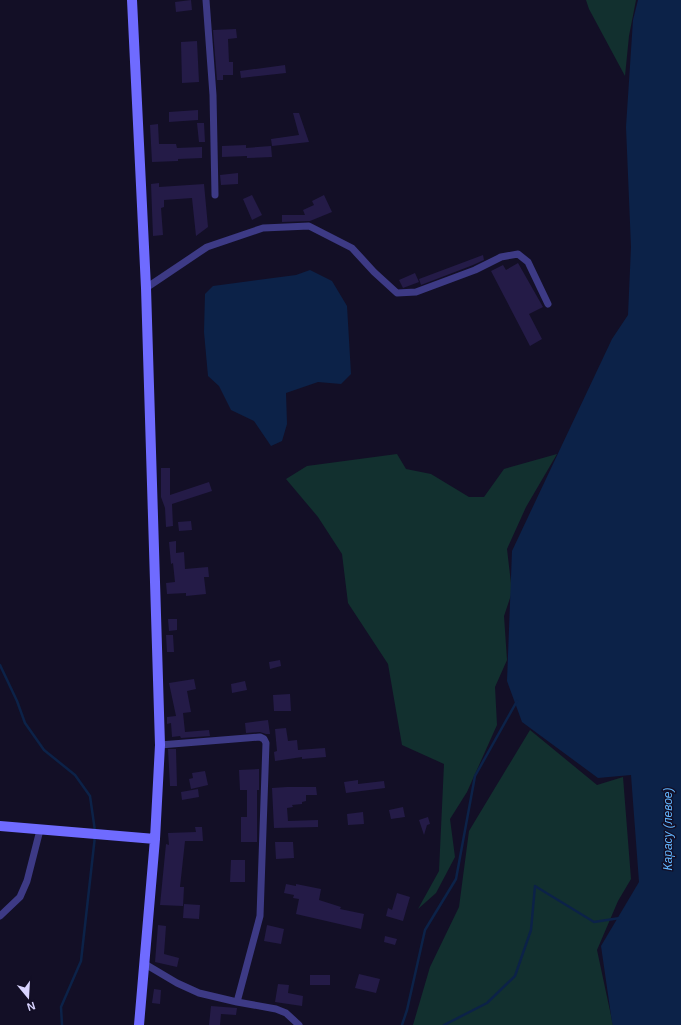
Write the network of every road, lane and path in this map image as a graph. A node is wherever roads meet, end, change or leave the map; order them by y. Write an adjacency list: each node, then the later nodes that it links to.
1 (132, 0): 4 (main road)
2 (206, 0): 3 (street)
3 (215, 195)
4 (146, 288): 5 (street); 6 (main road)
5 (548, 304)
6 (160, 745): 9 (main road); 12 (street)
7 (0, 826): 8 (main road)
8 (40, 830): 9 (main road); 10 (street)
9 (155, 839): 11 (main road)
10 (0, 916)
11 (145, 964): 12 (street); 13 (main road)
12 (236, 1002): 14 (street)
13 (139, 1025)
14 (299, 1025)

